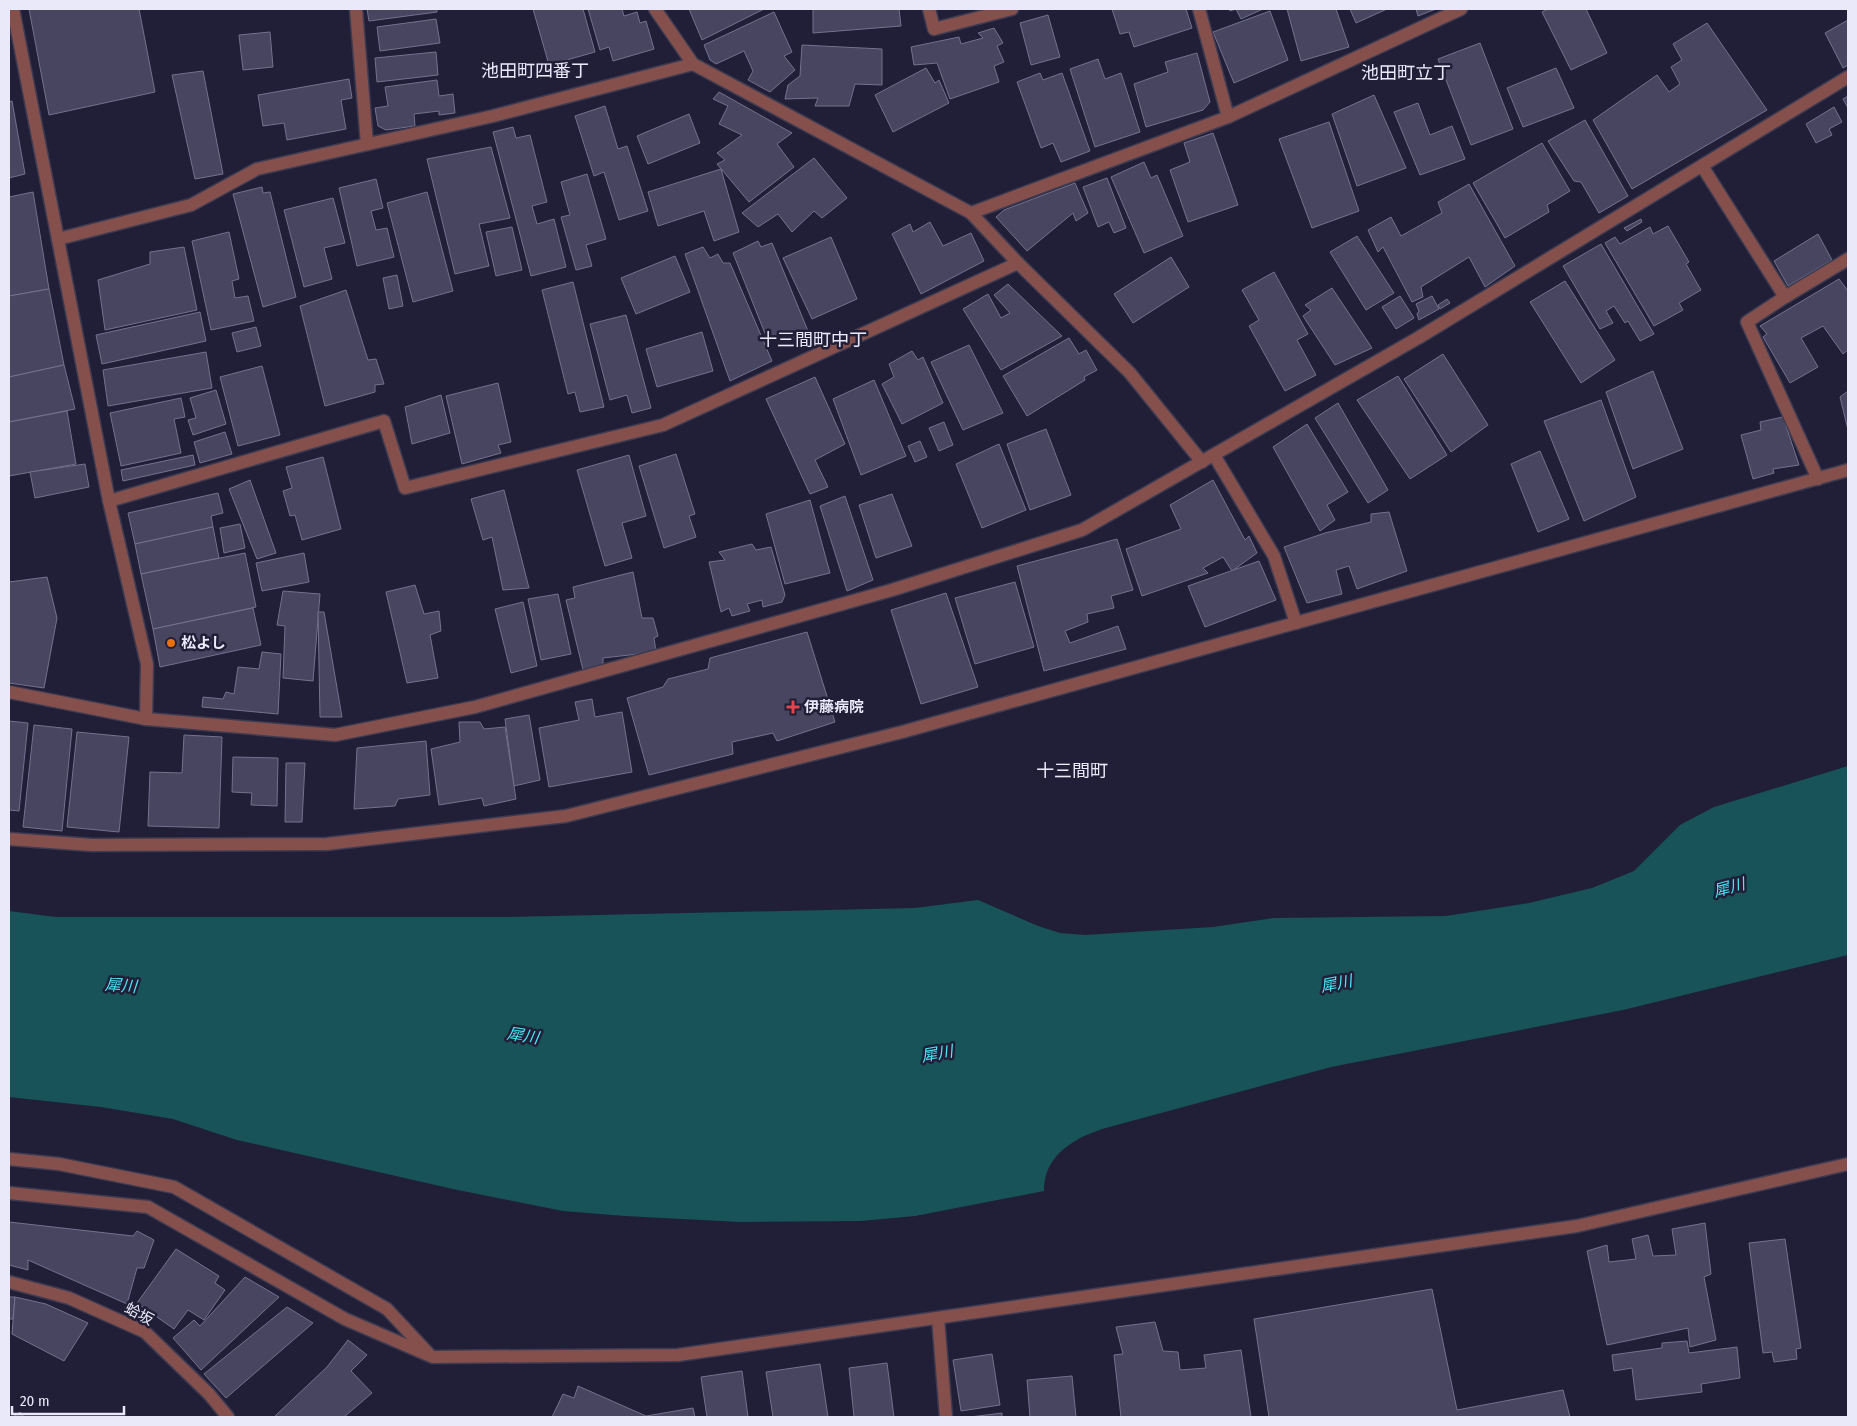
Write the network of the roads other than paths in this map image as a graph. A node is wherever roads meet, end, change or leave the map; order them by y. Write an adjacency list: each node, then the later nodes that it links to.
1 (13, 9): 14 (street)
2 (356, 9): 11 (street)
3 (655, 9): 8 (street)
4 (929, 9): 5 (street)
5 (1012, 9)
6 (1199, 9): 10 (street)
7 (1461, 9): 10 (street)
8 (693, 64): 11 (street); 13 (street)
9 (1848, 77): 12 (street)
10 (1228, 117): 13 (street)
11 (367, 144): 14 (street)
12 (1702, 166): 17 (street); 18 (street)
13 (971, 213): 16 (street)
14 (58, 239): 22 (street)
15 (1848, 259): 17 (street)
16 (1018, 263): 19 (street); 22 (street)
17 (1785, 297): 21 (street)
18 (1214, 455): 19 (street); 23 (street)
19 (1202, 462): 25 (street)
20 (1848, 470): 21 (street)
21 (1818, 479): 23 (street)
22 (109, 501): 25 (street)
23 (1296, 623): 26 (street)
24 (9, 692): 25 (street)
25 (146, 718)
26 (9, 839)
27 (9, 1159): 32 (street)
28 (1848, 1164): 31 (street)
29 (9, 1193): 32 (street)
30 (9, 1282): 33 (street, 蛤坂)
31 (938, 1318): 32 (street); 34 (street)
32 (433, 1357)
33 (228, 1417)
34 (946, 1417)

